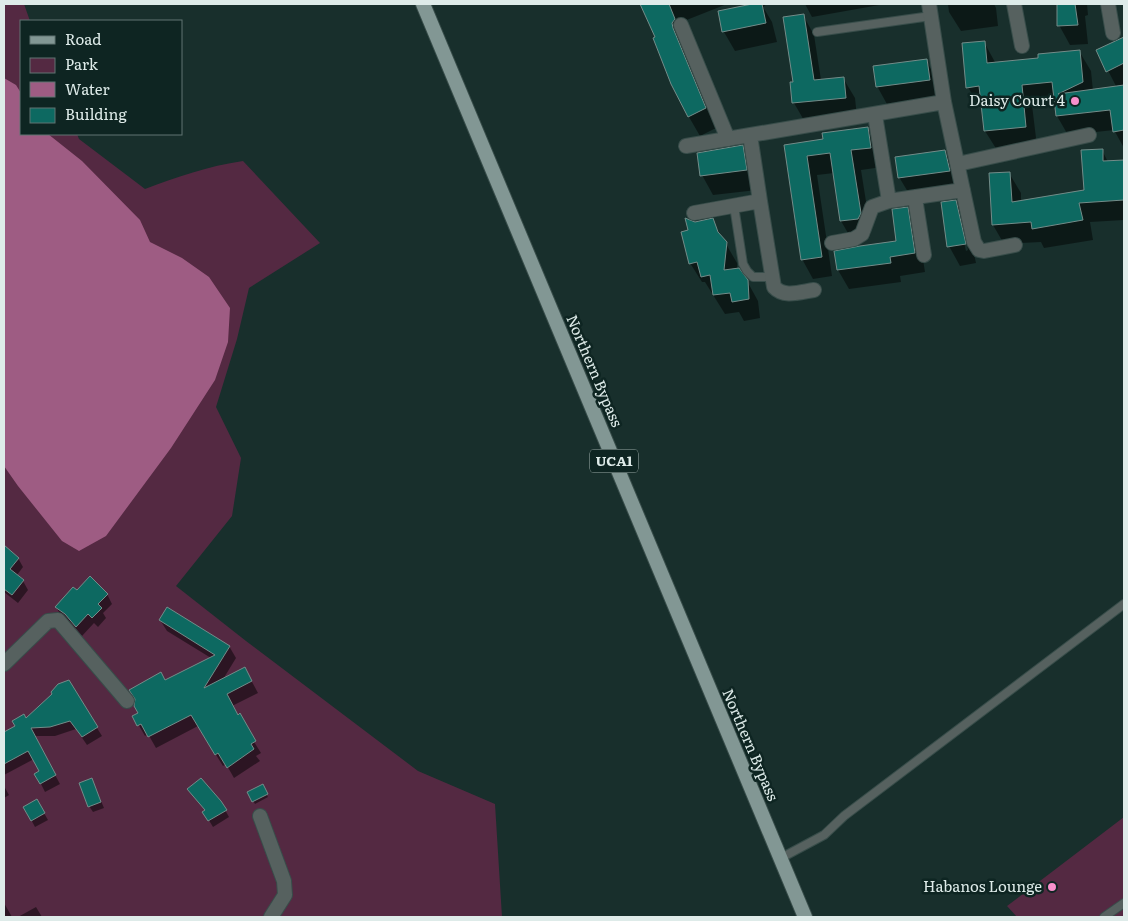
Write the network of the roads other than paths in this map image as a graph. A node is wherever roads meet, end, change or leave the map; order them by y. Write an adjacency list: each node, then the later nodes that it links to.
1 (423, 4): 31 (main road, Northern Bypass / UCA1)
2 (1014, 4): 8 (street)
3 (1108, 4): 7 (street)
4 (930, 10): 6 (lane); 9 (street)
5 (681, 26): 13 (street)
6 (817, 32)
7 (1113, 33)
8 (1022, 46)
9 (944, 102): 10 (street); 15 (street)
10 (875, 115): 11 (street); 19 (street)
11 (750, 135): 13 (street); 18 (street)
12 (1089, 135): 15 (street)
13 (728, 139): 14 (street)
14 (686, 146)
15 (958, 164): 16 (street)
16 (963, 190): 17 (street); 23 (street)
17 (915, 198): 19 (street); 24 (street)
18 (760, 201): 20 (street); 25 (street)
19 (889, 201): 22 (street)
20 (734, 206): 21 (street); 25 (lane)
21 (694, 213)
22 (832, 243)
23 (1015, 245)
24 (924, 255)
25 (772, 277): 26 (street)
26 (814, 290)
27 (1124, 604): 31 (lane)
28 (4, 664): 29 (street)
29 (127, 701)
30 (260, 816): 33 (street)
31 (781, 858): 34 (main road, Northern Bypass / UCA1)
32 (1124, 903): 35 (lane)
33 (272, 917)
34 (805, 917)
35 (1104, 917)

